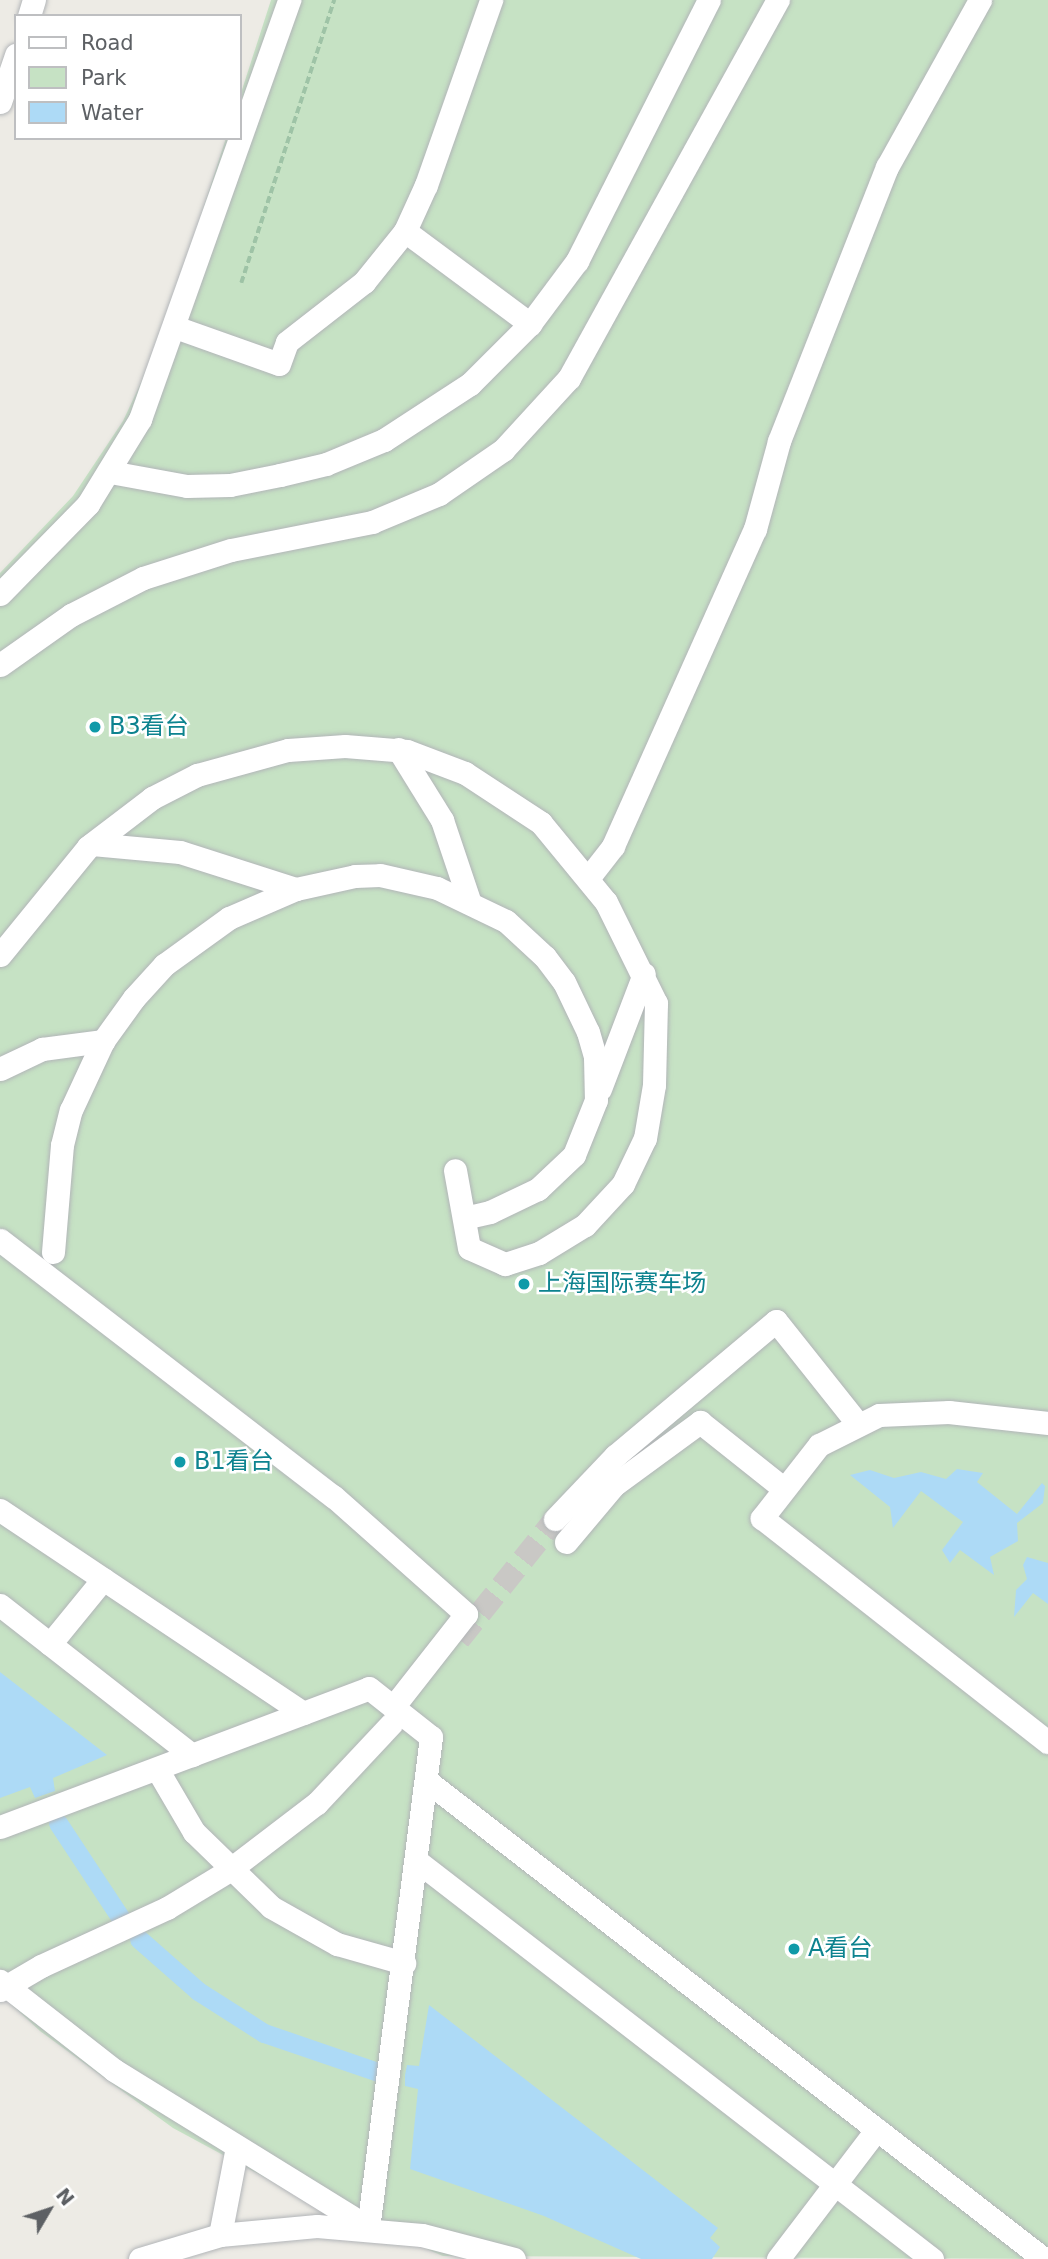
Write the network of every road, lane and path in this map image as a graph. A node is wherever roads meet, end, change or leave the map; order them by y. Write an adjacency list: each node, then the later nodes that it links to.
1 (289, 0): 9 (street)
2 (334, 0): 12 (path)
3 (491, 0): 11 (street)
4 (709, 0): 13 (street)
5 (778, 0): 17 (street)
6 (980, 0): 20 (street)
7 (14, 61): 8 (street)
8 (0, 102)
9 (246, 108)
10 (236, 140): 14 (street)
11 (405, 231): 13 (street); 14 (street)
12 (241, 283)
13 (530, 324): 15 (street)
14 (175, 327): 15 (street)
15 (110, 472): 16 (street)
16 (0, 594)
17 (0, 664)
18 (398, 750): 19 (street); 20 (street); 22 (street)
19 (92, 844): 21 (street); 23 (street)
20 (589, 877): 24 (street)
21 (296, 889): 22 (street); 25 (street)
22 (469, 900): 27 (street)
23 (0, 956)
24 (644, 974): 27 (street); 29 (street)
25 (103, 1041): 26 (street); 31 (street)
26 (0, 1069)
27 (596, 1100): 29 (street)
28 (455, 1170): 29 (street)
29 (465, 1217)
30 (0, 1240): 42 (street)
31 (53, 1252)
32 (857, 1423): 33 (street); 34 (street); 36 (street)
33 (1048, 1423)
34 (783, 1488): 37 (street); 43 (street)
35 (0, 1510): 38 (street)
36 (555, 1519)
37 (566, 1542)
38 (103, 1579): 40 (street); 41 (street)
39 (0, 1605): 40 (street)
40 (50, 1644): 44 (street)
41 (303, 1713): 42 (street); 44 (street)
42 (392, 1716): 46 (street); 49 (street)
43 (1048, 1742)
44 (192, 1755): 45 (street)
45 (157, 1769): 47 (street); 49 (street)
46 (426, 1781): 48 (street); 52 (street)
47 (0, 1827)
48 (417, 1861): 50 (street); 54 (street)
49 (229, 1870): 50 (street); 51 (street)
50 (404, 1963): 55 (street)
51 (2, 1986): 53 (street)
52 (877, 2129): 54 (street); 61 (street)
53 (237, 2147): 55 (street); 56 (street)
54 (835, 2184): 59 (street); 60 (street)
55 (368, 2227): 56 (street); 58 (street)
56 (220, 2235): 57 (street)
57 (140, 2259)
58 (514, 2259)
59 (778, 2259)
60 (932, 2259)
61 (1044, 2259)

